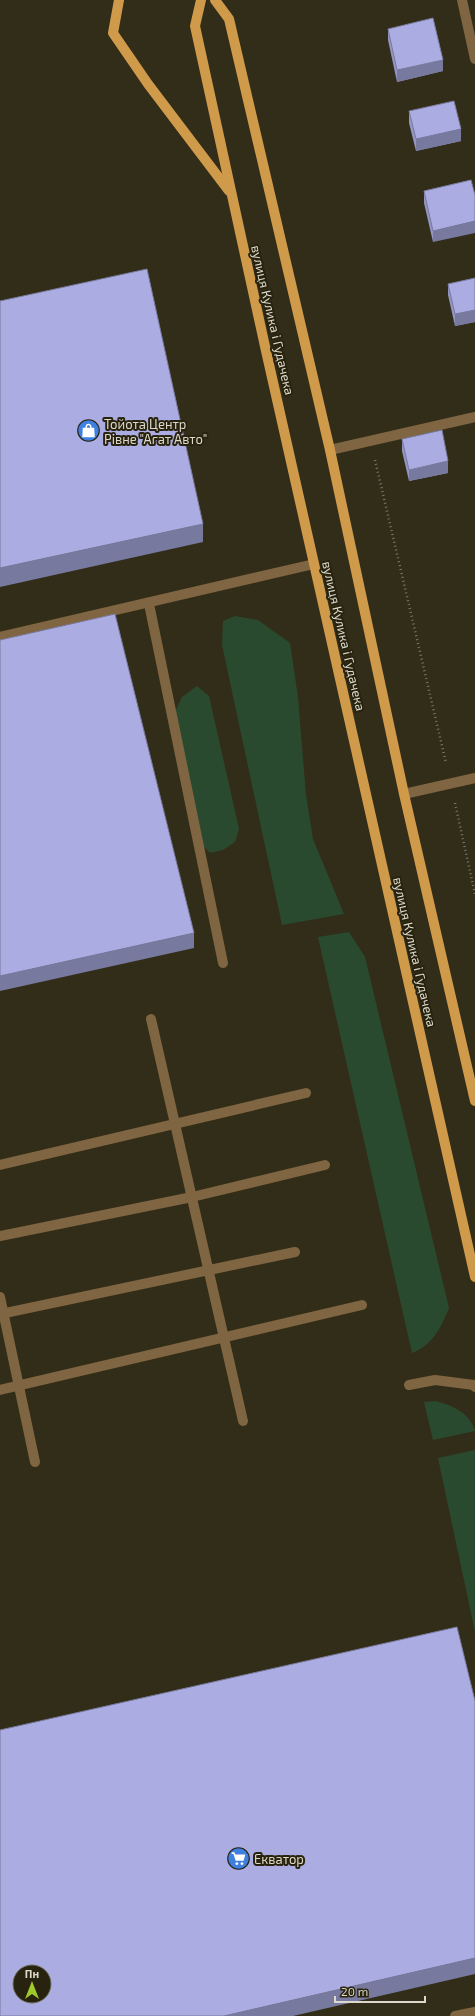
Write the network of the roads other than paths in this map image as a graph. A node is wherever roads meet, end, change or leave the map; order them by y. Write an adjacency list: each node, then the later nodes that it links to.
1 (119, 0): 6 (main road)
2 (201, 0): 6 (main road, вулиця Кулика і Гудачека)
3 (215, 0): 8 (main road, вулиця Кулика і Гудачека)
4 (462, 0): 5 (street)
5 (475, 59)
6 (231, 193): 9 (main road, вулиця Кулика і Гудачека)
7 (475, 417): 8 (street)
8 (330, 450): 13 (main road, вулиця Кулика і Гудачека)
9 (314, 564): 10 (street); 25 (main road, вулиця Кулика і Гудачека)
10 (150, 604): 11 (street); 14 (street)
11 (0, 637)
12 (475, 778): 13 (street)
13 (404, 794): 17 (main road, вулиця Кулика і Гудачека)
14 (223, 963)
15 (151, 1019): 18 (street)
16 (306, 1093): 18 (street)
17 (475, 1101)
18 (175, 1123): 19 (street); 21 (street)
19 (0, 1165)
20 (325, 1165): 21 (street)
21 (192, 1197): 22 (street); 24 (street)
22 (0, 1236)
23 (295, 1252): 24 (street)
24 (208, 1269): 28 (street); 29 (street)
25 (475, 1277)
26 (0, 1297): 28 (street)
27 (362, 1304): 29 (street)
28 (2, 1314): 31 (street)
29 (223, 1337): 31 (street); 34 (street)
30 (409, 1385): 32 (street)
31 (19, 1386): 33 (street); 35 (street)
32 (475, 1387)
33 (0, 1390)
34 (243, 1421)
35 (35, 1462)
36 (475, 2012): 37 (street)
37 (456, 2016)

